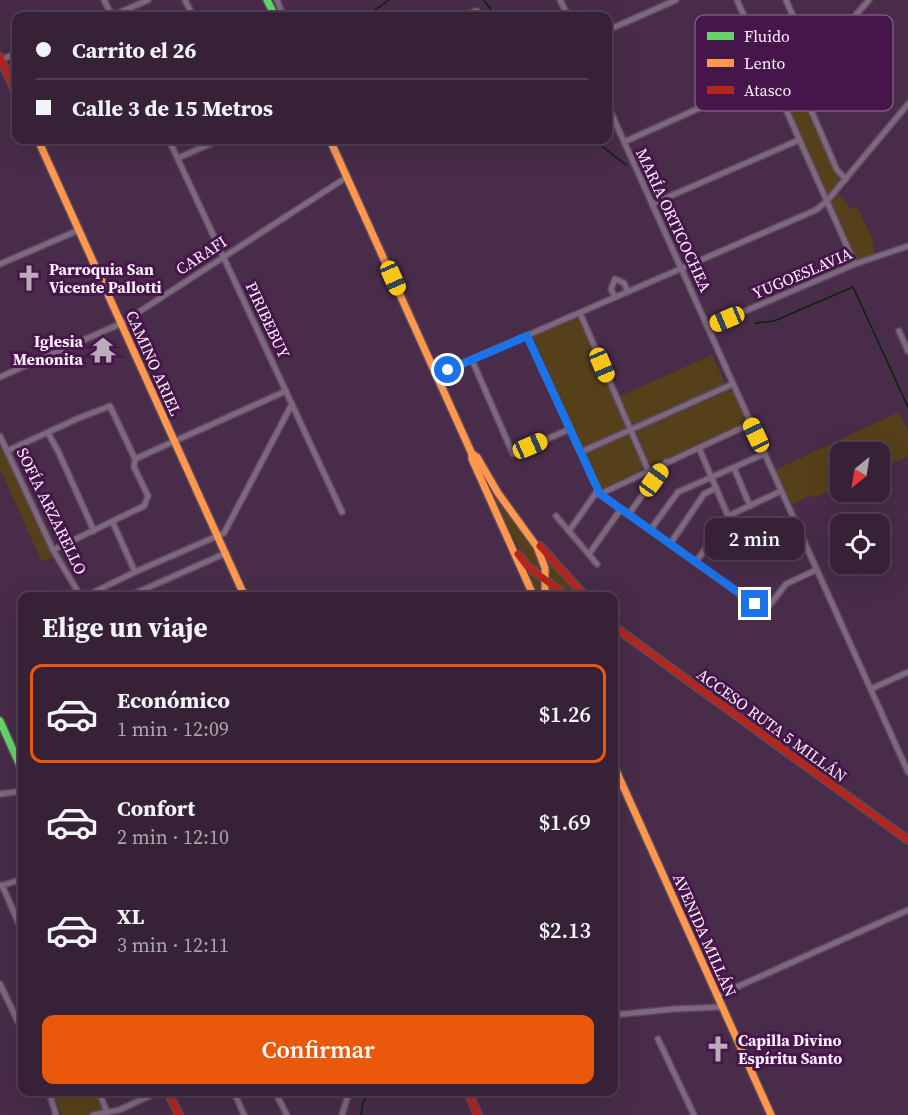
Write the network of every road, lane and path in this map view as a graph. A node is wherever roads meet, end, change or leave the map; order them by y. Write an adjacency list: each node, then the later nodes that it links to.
1 (148, 0): 7 (street)
2 (676, 0): 12 (street)
3 (737, 0): 9 (street)
4 (786, 0): 10 (street)
5 (869, 0): 11 (street)
6 (477, 11): 8 (street)
7 (118, 12)
8 (474, 12)
9 (744, 15)
10 (793, 15)
11 (856, 15)
12 (612, 28)
13 (1, 58): 14 (main road)
14 (12, 84)
15 (908, 104): 28 (street)
16 (695, 110): 21 (street)
17 (787, 111): 20 (street)
18 (811, 111): 28 (street)
19 (612, 115): 21 (street, MARÍA ORTICOCHEA)
20 (799, 140): 29 (street); 30 (street)
21 (624, 142): 30 (street, MARÍA ORTICOCHEA)
22 (40, 144): 31 (main road, CAMINO ARIEL)
23 (171, 144): 26 (street, PIRIBEBUY)
24 (210, 144): 26 (street)
25 (332, 144): 27 (main road)
26 (178, 158): 33 (street, PIRIBEBUY)
27 (347, 177): 33 (street, CARAFI); 46 (main road)
28 (846, 179): 29 (street)
29 (827, 201): 35 (street); 36 (street)
30 (652, 204): 36 (street, MARÍA ORTICOCHEA)
31 (79, 230): 34 (street); 40 (main road, CAMINO ARIEL)
32 (908, 246): 35 (street, YUGOESLAVIA)
33 (224, 257): 40 (street, CARAFI); 49 (street, PIRIBEBUY)
34 (0, 264)
35 (855, 264): 41 (street, YUGOESLAVIA)
36 (682, 268): 37 (street); 41 (street, MARÍA ORTICOCHEA)
37 (628, 292): 38 (street); 38 (street)
38 (615, 297): 39 (street)
39 (580, 313): 43 (street); 53 (street)
40 (122, 323): 47 (street, CARAFI); 56 (main road, CAMINO ARIEL)
41 (708, 327): 48 (street, MARÍA ORTICOCHEA)
42 (899, 331): 44 (street)
43 (527, 336): 45 (street); 52 (street)
44 (908, 351)
45 (471, 360): 46 (street); 52 (street)
46 (436, 375): 60 (main road)
47 (0, 377)
48 (733, 384): 51 (street, MARÍA ORTICOCHEA); 53 (street)
49 (286, 391): 50 (street, PIRIBEBUY); 56 (street)
50 (292, 404): 72 (street, PIRIBEBUY); 80 (street)
51 (750, 424): 57 (street); 61 (street, MARÍA ORTICOCHEA)
52 (570, 429): 59 (street)
53 (630, 430): 59 (street); 65 (street)
54 (48, 433): 58 (street); 62 (street); 78 (street)
55 (0, 436): 58 (street, SOFÍA ARZARELLO)
56 (175, 441): 62 (street); 80 (main road, CAMINO ARIEL)
57 (699, 448): 63 (street); 66 (street)
58 (7, 451): 84 (street, SOFÍA ARZARELLO)
59 (581, 452): 69 (street)
60 (472, 454): 81 (main road); 82 (main road)
61 (764, 454): 64 (street); 68 (street, MARÍA ORTICOCHEA)
62 (135, 459): 76 (street)
63 (666, 462): 65 (street); 73 (street)
64 (734, 468): 66 (street); 70 (street)
65 (648, 470): 69 (street)
66 (711, 477): 67 (street); 77 (street)
67 (716, 488): 75 (street); 83 (street)
68 (782, 491): 70 (street); 89 (street, MARÍA ORTICOCHEA)
69 (599, 492): 71 (street); 79 (street)
70 (750, 506): 75 (street)
71 (621, 509): 73 (street); 86 (street)
72 (342, 512)
73 (628, 514): 77 (street)
74 (556, 516): 79 (street)
75 (728, 516): 87 (street)
76 (113, 523): 78 (street); 90 (street)
77 (651, 530): 83 (street)
78 (94, 531): 84 (street)
79 (569, 531): 86 (street)
80 (218, 536): 85 (main road, CAMINO ARIEL); 90 (street)
81 (532, 538): 91 (main road); 99 (main road)
82 (510, 543): 91 (main road); 96 (main road)
83 (670, 543): 87 (street)
84 (53, 550): 92 (street, SOFÍA ARZARELLO)
85 (226, 553): 94 (street); 95 (main road, CAMINO ARIEL)
86 (589, 554): 88 (street)
87 (696, 561): 89 (street)
88 (597, 564)
89 (816, 570): 102 (street, MARÍA ORTICOCHEA)
90 (135, 572): 93 (street)
91 (546, 581): 97 (main road); 98 (main road)
92 (79, 592)
93 (93, 592)
94 (146, 592)
95 (243, 592)
96 (532, 592)
97 (545, 592)
98 (561, 592)
99 (581, 592)
100 (618, 631): 109 (main road, ACCESO RUTA 5 MILLÁN)
101 (908, 672): 102 (street)
102 (871, 689): 105 (street, MARÍA ORTICOCHEA)
103 (0, 721): 104 (main road)
104 (18, 761)
105 (908, 772)
106 (618, 775): 115 (main road, AVENIDA MILLÁN)
107 (18, 792): 108 (street)
108 (0, 794)
109 (908, 840)
110 (18, 880): 111 (street)
111 (1, 886): 113 (street)
112 (908, 910): 115 (street)
113 (18, 922)
114 (0, 984): 118 (street)
115 (717, 996): 116 (main road, AVENIDA MILLÁN)
116 (722, 1007): 117 (street); 137 (main road, AVENIDA MILLÁN)
117 (618, 1016)
118 (18, 1022)
119 (658, 1039): 136 (street)
120 (49, 1096): 129 (street)
121 (101, 1096): 128 (street)
122 (149, 1096): 128 (street)
123 (170, 1096): 131 (main road)
124 (236, 1096): 132 (street)
125 (277, 1096): 133 (street)
126 (348, 1096): 134 (street)
127 (470, 1096): 135 (main road)
128 (107, 1112): 130 (street)
129 (56, 1115)
130 (93, 1115)
131 (178, 1115)
132 (244, 1115)
133 (287, 1115)
134 (342, 1115)
135 (478, 1115)
136 (694, 1115)
137 (771, 1115)

